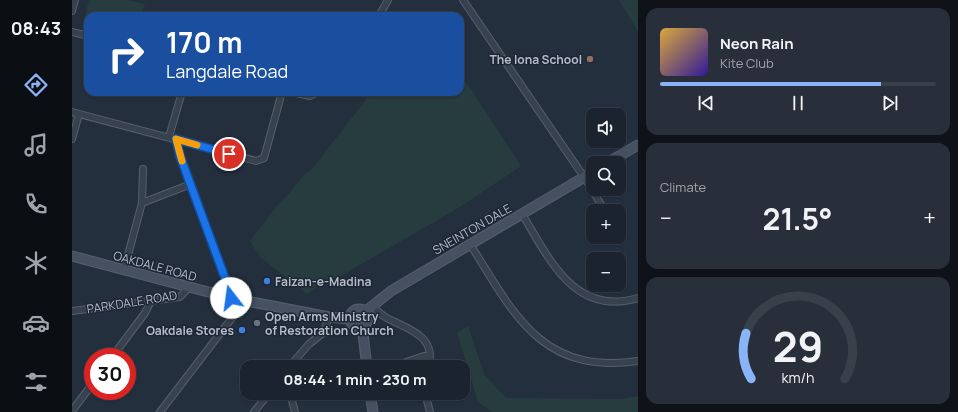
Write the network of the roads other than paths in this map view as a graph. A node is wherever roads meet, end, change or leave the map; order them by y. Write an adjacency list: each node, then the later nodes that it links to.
1 (75, 0): 4 (street)
2 (388, 0): 5 (street)
3 (463, 0): 18 (street)
4 (72, 11)
5 (381, 12)
6 (72, 32): 7 (street)
7 (84, 35)
8 (181, 96): 12 (street)
9 (281, 96): 14 (street)
10 (72, 112): 11 (street)
11 (79, 114): 12 (street); 13 (street)
12 (169, 137): 14 (street)
13 (72, 139)
14 (176, 139): 19 (street)
15 (638, 144): 16 (street)
16 (618, 156)
17 (143, 169): 20 (street)
18 (584, 177): 21 (street); 22 (street, SNEINTON DALE)
19 (191, 184): 20 (street); 27 (street)
20 (142, 203): 25 (street)
21 (601, 204)
22 (522, 214): 23 (street, SNEINTON DALE); 28 (street)
23 (470, 244): 31 (street, SNEINTON DALE); 42 (street)
24 (72, 256): 25 (street, OAKDALE ROAD)
25 (124, 270): 26 (street, OAKDALE ROAD)
26 (189, 287): 27 (street, OAKDALE ROAD); 29 (street, PARKDALE ROAD)
27 (231, 298): 30 (street, OAKDALE ROAD)
28 (638, 298)
29 (151, 301): 32 (street, PARKDALE ROAD); 36 (street)
30 (242, 301): 33 (street, OAKDALE ROAD); 49 (street)
31 (369, 308): 34 (street, SNEINTON DALE); 35 (street); 37 (street)
32 (72, 311)
33 (329, 318): 34 (street, OAKDALE ROAD); 38 (street)
34 (350, 319): 35 (street)
35 (362, 326): 39 (street)
36 (119, 348)
37 (430, 354): 40 (street); 41 (street)
38 (295, 360)
39 (366, 360)
40 (412, 360)
41 (430, 360)
42 (638, 361)
43 (84, 395): 48 (street)
44 (263, 400): 50 (street)
45 (292, 400): 51 (street)
46 (371, 400): 52 (street)
47 (427, 400): 53 (street)
48 (72, 411)
49 (160, 412)
50 (254, 412)
51 (295, 412)
52 (373, 412)
53 (430, 412)

